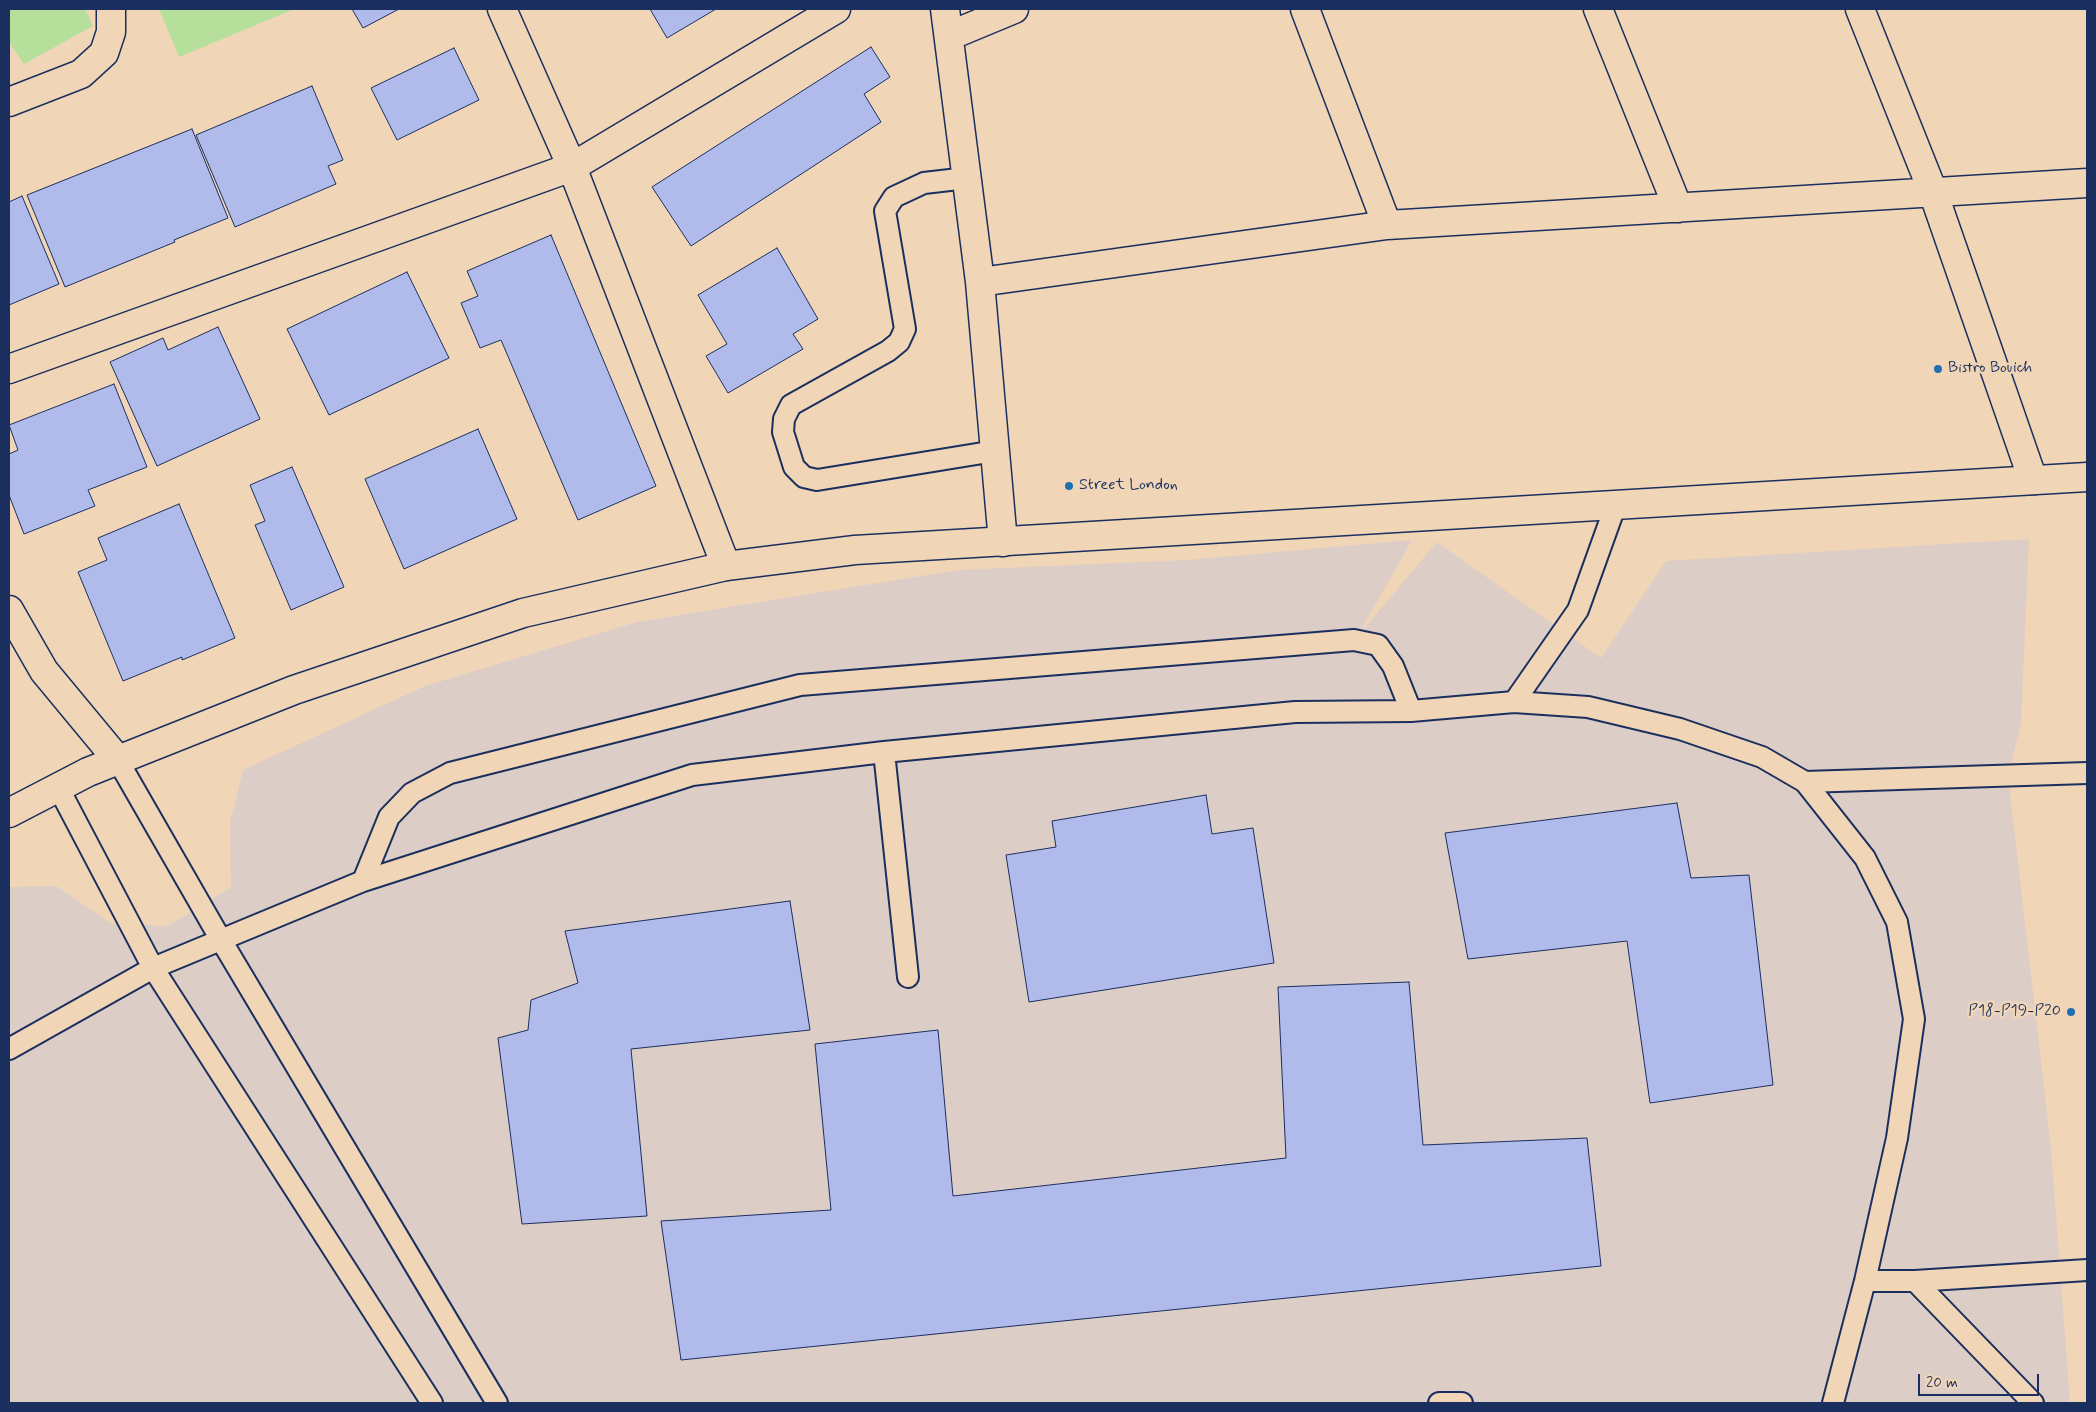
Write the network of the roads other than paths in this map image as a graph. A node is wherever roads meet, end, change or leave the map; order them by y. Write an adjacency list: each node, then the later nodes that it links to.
1 (111, 9): 10 (street)
2 (502, 9): 11 (street)
3 (836, 9): 11 (street)
4 (945, 9): 9 (street)
5 (1014, 9): 9 (street)
6 (1305, 9): 16 (street)
7 (1598, 9): 15 (street)
8 (1860, 9): 14 (street)
9 (949, 36): 12 (street)
10 (9, 102)
11 (572, 167): 18 (street); 24 (street)
12 (967, 178): 17 (street); 19 (lane)
13 (2087, 183): 14 (street)
14 (1933, 192): 15 (street); 21 (street)
15 (1678, 208): 16 (street)
16 (1387, 225): 17 (street)
17 (980, 282): 19 (street)
18 (9, 369)
19 (995, 451): 23 (street)
20 (2087, 477): 21 (street)
21 (2033, 480): 22 (street)
22 (1616, 504): 23 (street); 26 (lane)
23 (1003, 542): 24 (street)
24 (726, 566): 29 (street)
25 (9, 610): 29 (street)
26 (1514, 702): 27 (lane); 31 (lane)
27 (1411, 710): 28 (lane); 34 (lane)
28 (884, 752): 34 (lane); 37 (lane)
29 (118, 759): 32 (street); 35 (lane)
30 (2087, 774): 31 (lane)
31 (1805, 782): 40 (lane)
32 (58, 787): 33 (street); 36 (lane)
33 (9, 813)
34 (363, 881): 35 (lane)
35 (221, 940): 36 (lane); 43 (lane)
36 (153, 968): 38 (lane); 42 (lane)
37 (908, 977)
38 (9, 1049)
39 (2087, 1270): 41 (lane)
40 (1865, 1281): 41 (lane); 46 (lane)
41 (1914, 1281): 47 (lane)
42 (432, 1403)
43 (496, 1403)
44 (1438, 1403): 45 (lane)
45 (1462, 1403)
46 (1833, 1403)
47 (2033, 1403)

